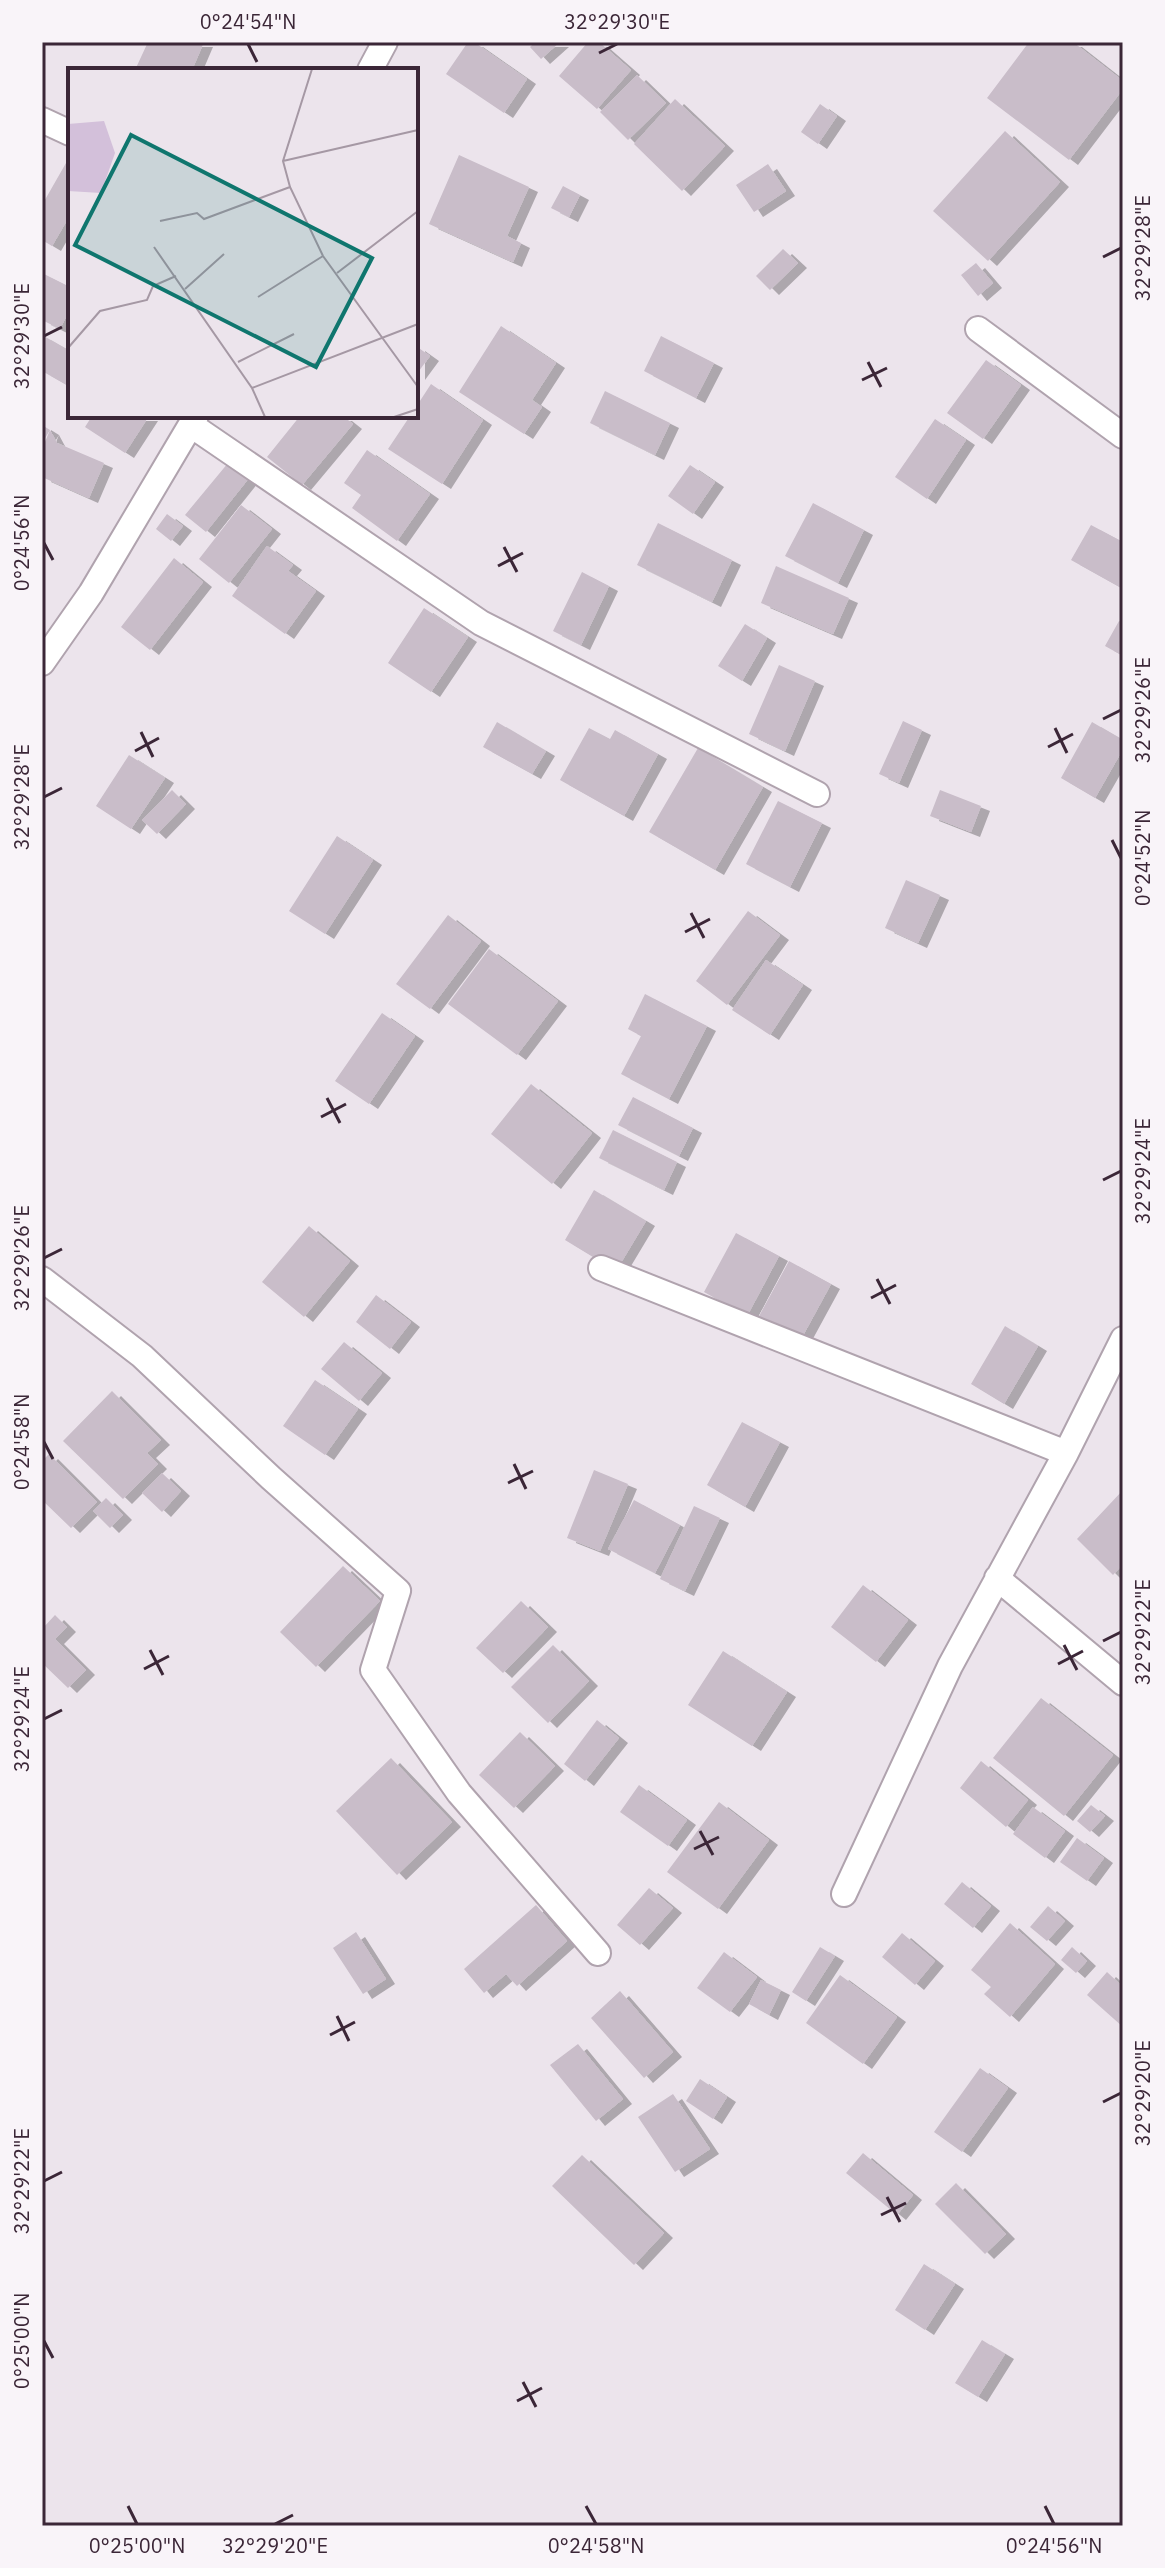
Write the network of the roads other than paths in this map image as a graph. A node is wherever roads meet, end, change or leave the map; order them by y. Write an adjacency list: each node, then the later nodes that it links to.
1 (385, 42): 2 (street)
2 (371, 68)
3 (42, 120): 4 (street)
4 (68, 132)
5 (978, 329): 7 (street)
6 (194, 420): 8 (street); 9 (street)
7 (1123, 436)
8 (42, 663)
9 (817, 794)
10 (601, 1268): 13 (street)
11 (42, 1279): 17 (street)
12 (1123, 1339): 13 (street)
13 (1066, 1453): 14 (street)
14 (997, 1578): 15 (street); 16 (street)
15 (1123, 1683)
16 (844, 1894)
17 (598, 1953)

